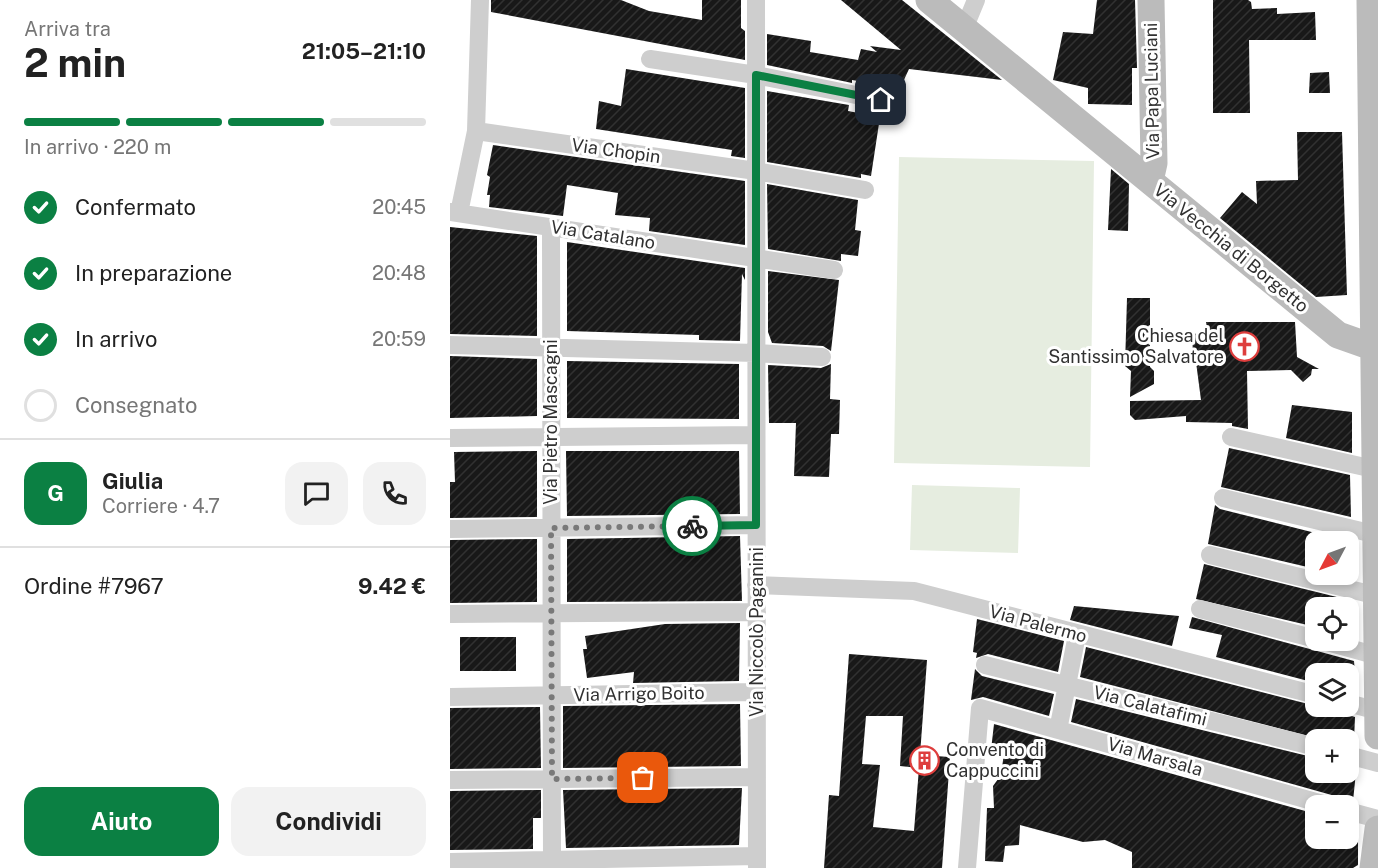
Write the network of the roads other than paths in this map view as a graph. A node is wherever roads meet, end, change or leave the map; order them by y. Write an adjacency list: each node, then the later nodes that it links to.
1 (480, 0): 11 (street)
2 (756, 0): 9 (street, Via Niccolò Paganini)
3 (976, 0): 7 (street)
4 (1151, 0): 13 (main road, Via Papa Luciani)
5 (1370, 0): 19 (main road)
6 (933, 2): 7 (main road, Via Vecchia di Borgetto)
7 (964, 29): 13 (main road, Via Vecchia di Borgetto)
8 (650, 58): 9 (street)
9 (756, 75): 10 (street); 12 (street, Via Niccolò Paganini)
10 (881, 100)
11 (476, 130): 12 (street, Via Chopin); 15 (street)
12 (756, 171): 14 (street, Via Chopin); 17 (street, Via Niccolò Paganini)
13 (1150, 181): 22 (main road, Via Vecchia di Borgetto)
14 (865, 190)
15 (454, 213): 16 (street, Via Catalano)
16 (551, 227): 17 (street, Via Catalano); 21 (street, Via Pietro Mascagni)
17 (756, 258): 18 (street, Via Catalano); 23 (street, Via Niccolò Paganini)
18 (834, 270)
19 (1375, 287): 22 (main road)
20 (450, 345): 21 (street)
21 (551, 347): 23 (street); 27 (street, Via Pietro Mascagni)
22 (1372, 347): 25 (main road)
23 (756, 353): 24 (street); 26 (street, Via Niccolò Paganini)
24 (822, 357)
25 (1376, 410): 30 (main road)
26 (756, 435): 27 (street); 32 (street, Via Niccolò Paganini)
27 (551, 437): 29 (street); 33 (street, Via Pietro Mascagni)
28 (1231, 437): 30 (street)
29 (450, 438)
30 (1376, 470): 35 (main road)
31 (1223, 498): 35 (street)
32 (756, 525): 33 (street); 37 (street, Via Niccolò Paganini)
33 (551, 528): 34 (street); 42 (street, Via Pietro Mascagni)
34 (450, 530)
35 (1376, 534): 38 (main road)
36 (1210, 555): 38 (street)
37 (756, 585): 40 (street, Via Niccolò Paganini); 43 (street, Via Palermo)
38 (1377, 595): 46 (main road)
39 (1200, 609): 44 (street)
40 (757, 612): 42 (street); 49 (street, Via Niccolò Paganini)
41 (450, 614): 42 (street)
42 (552, 614): 51 (street, Via Pietro Mascagni)
43 (1077, 635): 48 (street); 50 (street, Via Palermo)
44 (1305, 637)
45 (1359, 651): 46 (street)
46 (1378, 656): 54 (main road)
47 (985, 665): 48 (street, Via Calatafimi)
48 (1067, 685): 55 (street); 57 (street, Via Calatafimi)
49 (757, 692): 51 (street, Via Arrigo Boito); 60 (street, Via Niccolò Paganini)
50 (1305, 692)
51 (551, 696): 52 (street, Via Arrigo Boito); 61 (street, Via Pietro Mascagni)
52 (450, 697)
53 (1359, 706): 54 (street)
54 (1378, 711): 56 (main road)
55 (1058, 730): 63 (street, Via Marsala); 70 (street, Via Marsala)
56 (1378, 736)
57 (1305, 744)
58 (1359, 758): 59 (street)
59 (1378, 762)
60 (757, 777): 61 (street); 68 (street, Via Niccolò Paganini)
61 (552, 779): 62 (street); 69 (street, Via Pietro Mascagni)
62 (450, 780)
63 (1305, 799)
64 (1359, 814): 65 (street)
65 (1378, 819)
66 (1378, 830): 71 (main road)
67 (450, 862): 69 (street)
68 (757, 862): 69 (street)
69 (552, 864)
70 (967, 868)
71 (1373, 868)

